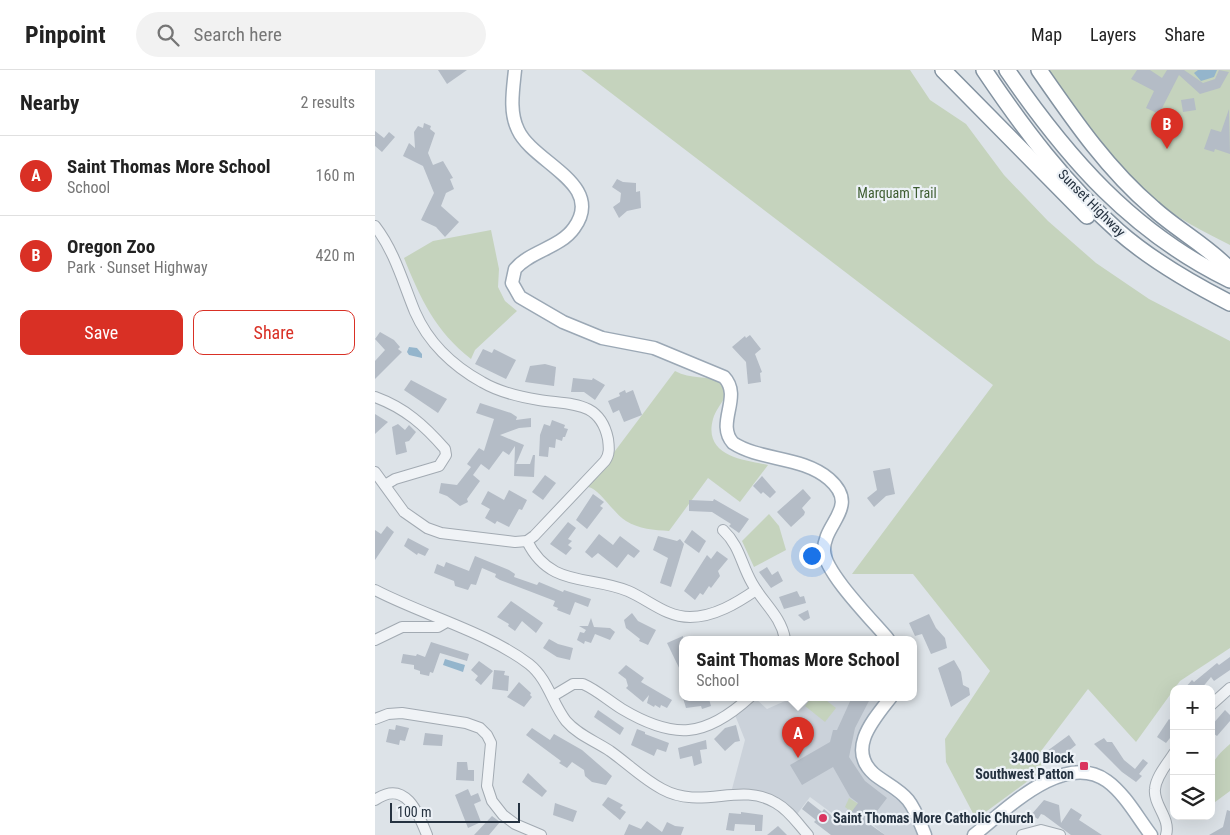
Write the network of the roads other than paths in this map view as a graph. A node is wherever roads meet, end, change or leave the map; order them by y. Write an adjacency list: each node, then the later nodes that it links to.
1 (515, 70): 20 (main road)
2 (943, 70): 7 (highway)
3 (984, 70): 7 (highway, Sunset Highway)
4 (1007, 70): 9 (highway, Sunset Highway)
5 (1039, 70): 8 (highway)
6 (375, 226): 15 (street)
7 (1119, 232): 10 (highway, Sunset Highway)
8 (1230, 270)
9 (1230, 280)
10 (1230, 303)
11 (375, 397): 13 (street)
12 (375, 472): 13 (street)
13 (385, 485): 15 (street)
14 (723, 530): 17 (street)
15 (527, 541): 17 (street)
16 (375, 590): 18 (street)
17 (756, 590): 19 (street)
18 (445, 622): 21 (street); 23 (street)
19 (784, 636)
20 (886, 636)
21 (375, 640)
22 (1230, 688): 26 (street)
23 (553, 696): 24 (street); 33 (street)
24 (745, 701)
25 (888, 701): 34 (main road)
26 (1215, 701)
27 (375, 719): 32 (street)
28 (1170, 760): 38 (street)
29 (375, 800): 31 (street)
30 (981, 833): 37 (main road)
31 (427, 835)
32 (541, 835)
33 (808, 835)
34 (925, 835)
35 (1022, 835): 36 (street)
36 (1060, 835)
37 (1151, 835)
38 (1166, 835)

